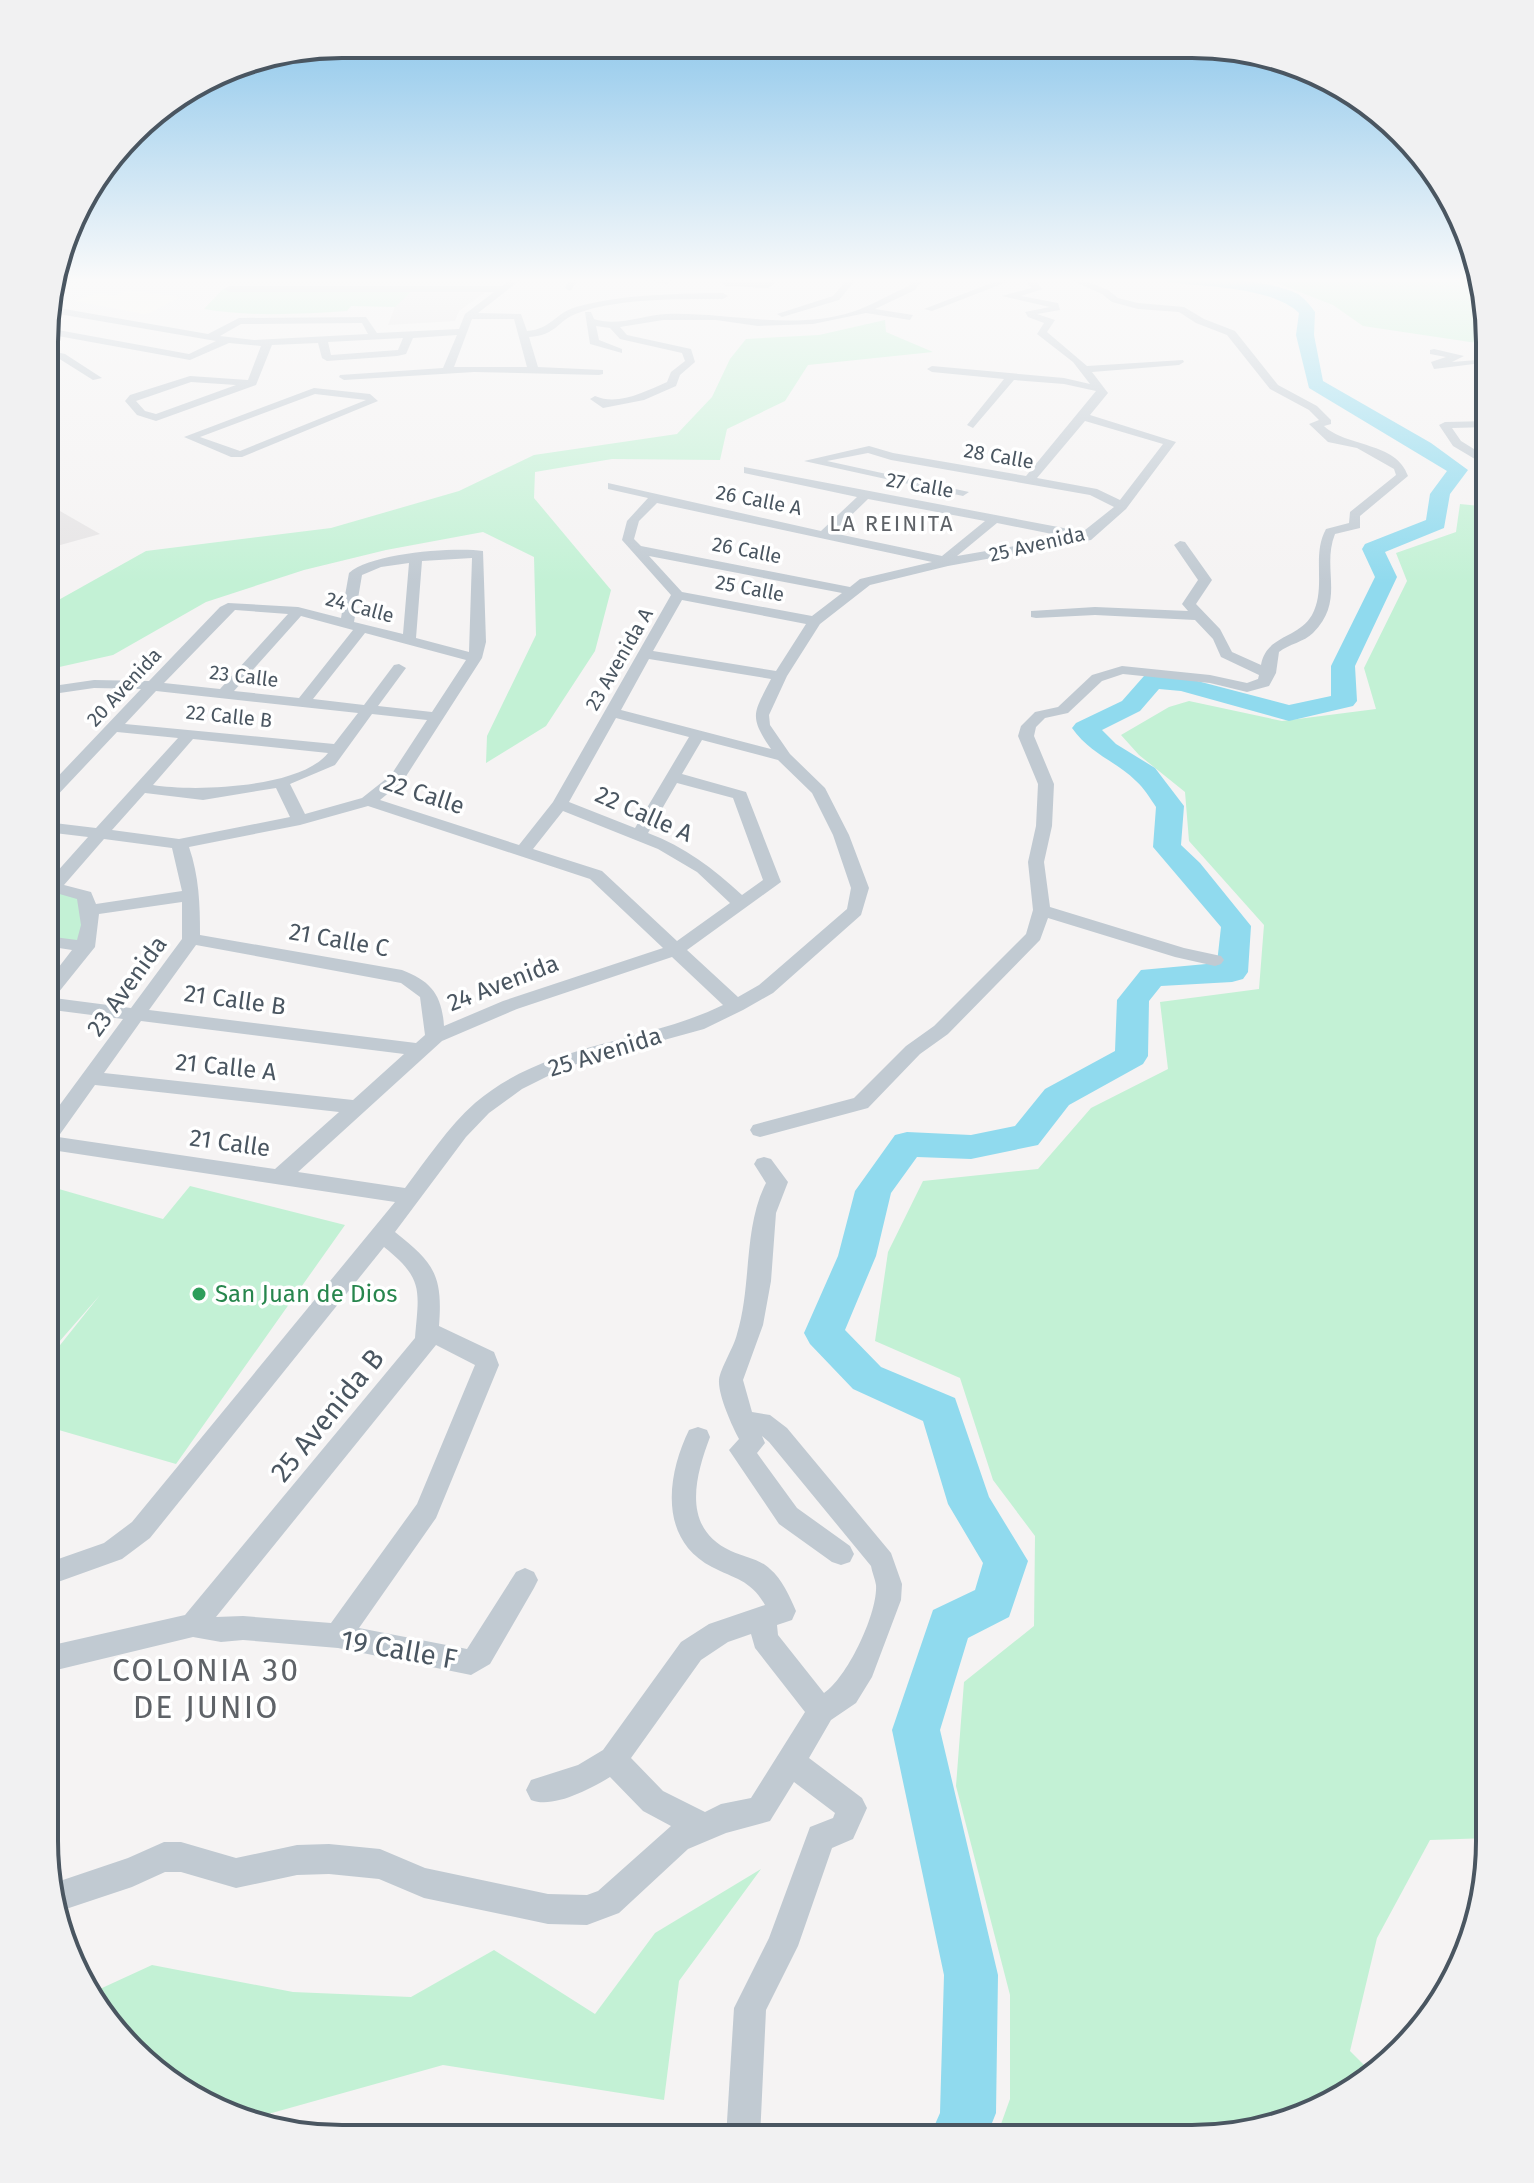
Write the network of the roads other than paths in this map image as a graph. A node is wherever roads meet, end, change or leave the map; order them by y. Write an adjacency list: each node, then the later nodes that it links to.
1 (254, 379): 7 (street)
2 (674, 379): 9 (street)
3 (1010, 379): 16 (street)
4 (1025, 379): 8 (street)
5 (1091, 379): 8 (street)
6 (1268, 379): 47 (street)
7 (252, 383): 10 (street); 10 (street)
8 (1100, 389): 14 (street)
9 (595, 399)
10 (207, 401): 11 (street)
11 (220, 406)
12 (234, 410): 13 (street)
13 (247, 415): 13 (street)
14 (1083, 417): 21 (street); 25 (street, 25 Avenida)
15 (1476, 424): 17 (street)
16 (973, 425)
17 (1466, 451): 18 (street); 19 (street)
18 (1476, 451)
19 (1476, 456)
20 (748, 470): 23 (street, 27 Calle)
21 (1029, 480): 25 (street, 28 Calle); 26 (street, 28 Calle)
22 (612, 486): 24 (street, 26 Calle A)
23 (866, 495): 26 (street, 27 Calle); 28 (street)
24 (656, 497): 28 (street, 26 Calle A); 32 (street)
25 (1122, 506): 29 (street, 25 Avenida)
26 (944, 509): 27 (street, 27 Calle)
27 (995, 519): 29 (street, 27 Calle); 34 (street)
28 (825, 534): 31 (street, 26 Calle A)
29 (1086, 537): 34 (street, 25 Avenida)
30 (1180, 545): 40 (street)
31 (898, 548): 34 (street, 26 Calle A); 35 (street, 25 Avenida)
32 (635, 549): 35 (street, 26 Calle); 36 (street, 23 Avenida A)
33 (416, 559): 42 (street); 43 (street); 45 (street)
34 (947, 561): 35 (street, 25 Avenida)
35 (858, 587): 41 (street, 25 Avenida)
36 (678, 595): 41 (street, 25 Calle); 44 (street, 23 Avenida A)
37 (233, 606): 38 (street, 24 Calle); 49 (street, 20 Avenida)
38 (298, 611): 42 (street, 24 Calle); 51 (street)
39 (1036, 614): 40 (street)
40 (1198, 616): 47 (street)
41 (815, 621): 48 (street, 25 Avenida)
42 (354, 626): 43 (street, 24 Calle); 52 (street)
43 (409, 641): 45 (street, 24 Calle)
44 (645, 654): 48 (street); 54 (street, 23 Avenida A)
45 (475, 658): 55 (street)
46 (399, 668): 53 (street)
47 (1269, 673): 78 (street)
48 (780, 676): 60 (street, 25 Avenida)
49 (153, 685): 50 (street, 23 Calle); 51 (street, 23 Calle); 56 (street, 20 Avenida)
50 (58, 689)
51 (223, 694): 52 (street, 23 Calle)
52 (302, 703): 53 (street, 23 Calle)
53 (369, 710): 55 (street, 23 Calle); 59 (street)
54 (611, 712): 58 (street); 66 (street, 23 Avenida A)
55 (437, 717): 65 (street)
56 (114, 727): 57 (street, 22 Calle B); 63 (street, 20 Avenida)
57 (190, 734): 59 (street, 22 Calle B); 64 (street)
58 (698, 734): 60 (street); 61 (street)
59 (338, 749): 62 (street)
60 (784, 757): 86 (street, 25 Avenida)
61 (674, 777): 70 (street); 76 (street, 24 Avenida)
62 (280, 781): 64 (street); 67 (street)
63 (58, 785)
64 (141, 788): 69 (street)
65 (368, 801): 67 (street, 22 Calle); 72 (street, 22 Calle)
66 (560, 804): 70 (street, 22 Calle A); 72 (street, 23 Avenida A)
67 (300, 820): 71 (street, 22 Calle)
68 (58, 829): 69 (street, 22 Calle)
69 (100, 834): 71 (street, 22 Calle); 73 (street)
70 (639, 834): 76 (street, 22 Calle A)
71 (179, 844): 75 (street, 23 Avenida)
72 (523, 851): 82 (street, 22 Calle)
73 (58, 881)
74 (58, 892): 77 (street)
75 (191, 895): 77 (street); 79 (street, 23 Avenida)
76 (741, 904): 82 (street, 24 Avenida)
77 (92, 910): 81 (street)
78 (1042, 910): 83 (street); 93 (street)
79 (191, 939): 87 (street, 23 Avenida); 88 (street, 21 Calle C)
80 (58, 943): 81 (street)
81 (86, 947): 84 (street)
82 (677, 949): 86 (street, 22 Calle); 88 (street, 24 Avenida)
83 (1215, 960)
84 (58, 983)
85 (58, 1002): 87 (street, 21 Calle B)
86 (736, 1006): 97 (street, 25 Avenida)
87 (137, 1013): 89 (street, 21 Calle B); 90 (street, 23 Avenida)
88 (435, 1037): 89 (street, 24 Avenida)
89 (418, 1050): 91 (street, 24 Avenida)
90 (90, 1078): 91 (street, 21 Calle A); 92 (street, 23 Avenida)
91 (357, 1107): 96 (street, 24 Avenida)
92 (58, 1123)
93 (760, 1130)
94 (58, 1143): 96 (street, 21 Calle)
95 (764, 1164): 100 (street)
96 (280, 1176): 97 (street, 21 Calle)
97 (408, 1196): 98 (street, 25 Avenida)
98 (382, 1234): 99 (street); 103 (street, 25 Avenida)
99 (429, 1331): 106 (street, 25 Avenida B); 107 (street)
100 (742, 1421): 102 (street); 109 (street)
101 (698, 1437): 105 (street)
102 (841, 1554)
103 (58, 1571)
104 (525, 1580): 107 (street, 19 Calle F)
105 (763, 1616): 109 (street); 110 (street)
106 (193, 1625): 107 (street, 19 Calle F); 108 (street, 19 Calle F)
107 (338, 1636)
108 (58, 1657)
109 (821, 1711): 111 (street)
110 (613, 1760): 112 (street); 113 (street)
111 (791, 1762): 113 (street); 115 (street)
112 (541, 1790)
113 (706, 1828): 114 (street)
114 (63, 1895)
115 (744, 2125)

